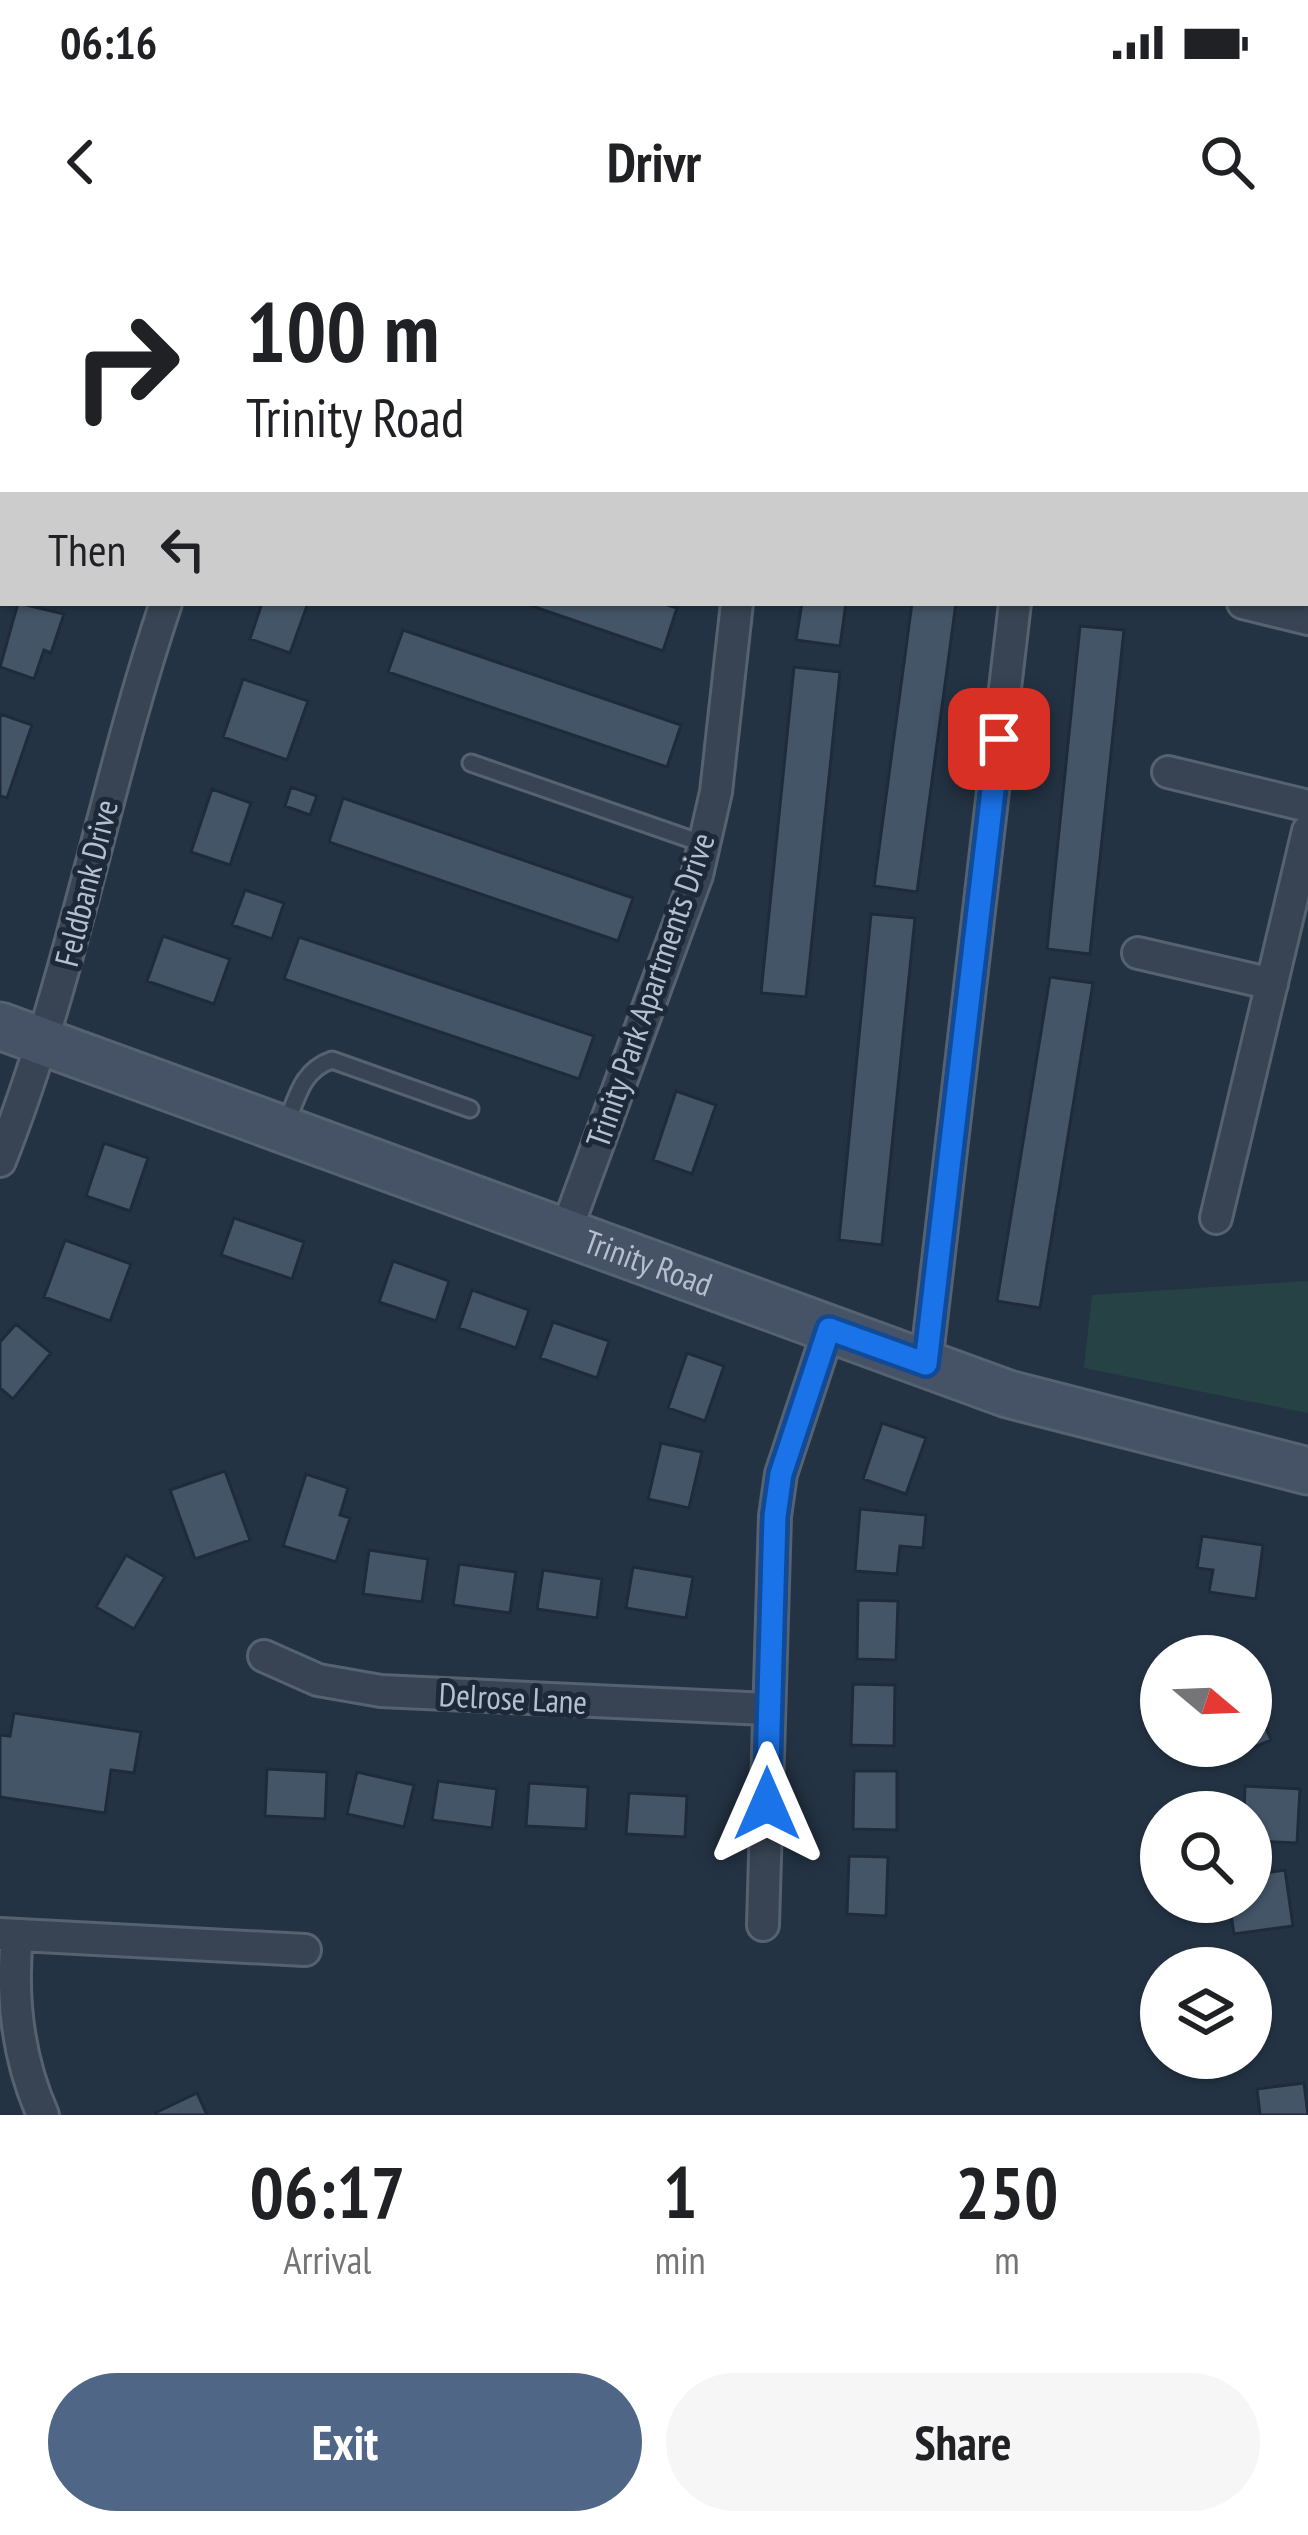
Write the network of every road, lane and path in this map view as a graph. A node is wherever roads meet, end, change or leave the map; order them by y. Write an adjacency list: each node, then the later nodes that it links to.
1 (165, 606): 13 (street, Feldbank Drive)
2 (737, 606): 10 (street, Trinity Park Apartments Drive)
3 (1015, 606): 20 (street)
4 (1255, 606): 5 (street)
5 (1308, 619)
6 (471, 763): 10 (lane)
7 (1168, 772): 8 (street)
8 (1308, 806)
9 (1308, 831): 12 (street)
10 (704, 844): 18 (street, Trinity Park Apartments Drive)
11 (1138, 953): 12 (street)
12 (1272, 984): 17 (street)
13 (21, 1034): 15 (street, Trinity Road); 16 (street, Feldbank Drive)
14 (470, 1109): 15 (lane)
15 (285, 1128): 18 (street, Trinity Road)
16 (0, 1160)
17 (1216, 1218)
18 (566, 1231): 19 (street, Trinity Road)
19 (829, 1329): 20 (street, Trinity Road); 23 (street)
20 (926, 1364): 21 (street, Trinity Road)
21 (1308, 1471)
22 (264, 1656): 23 (street, Delrose Lane)
23 (767, 1709): 24 (street)
24 (763, 1925)
25 (8, 1934): 26 (street); 27 (street)
26 (305, 1950)
27 (44, 2115)

